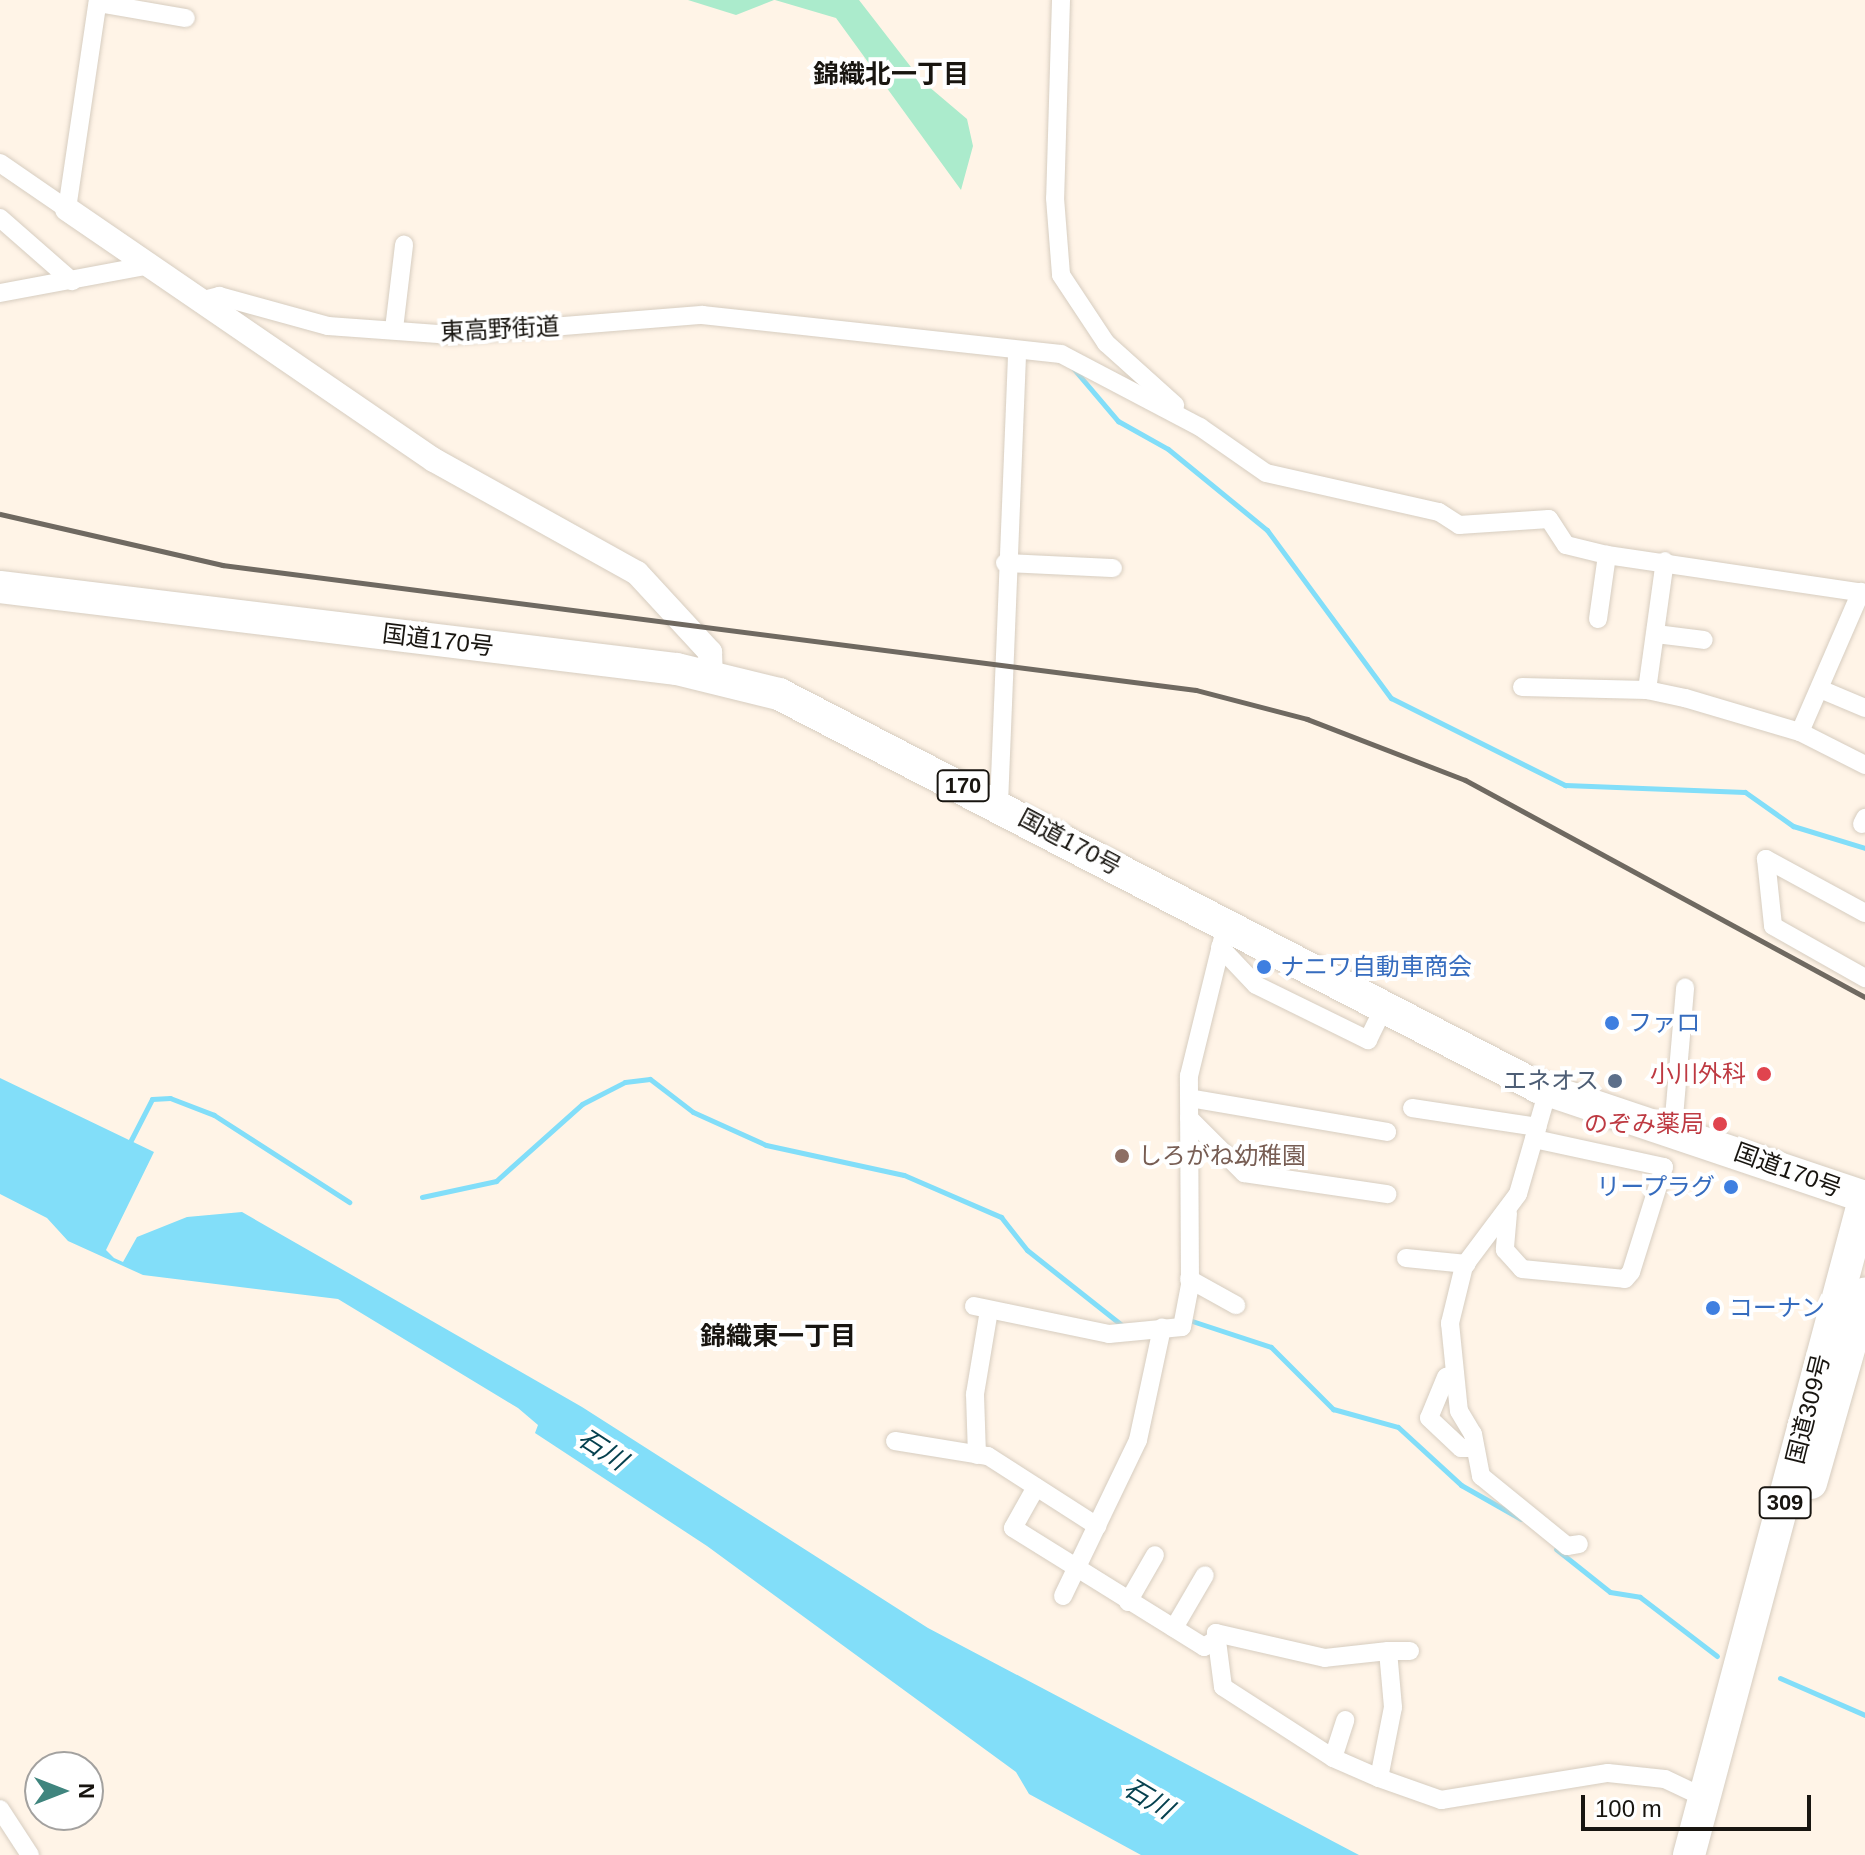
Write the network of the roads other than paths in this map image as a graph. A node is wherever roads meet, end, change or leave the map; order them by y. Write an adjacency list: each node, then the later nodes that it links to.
1 (1061, 0): 14 (street)
2 (98, 2): 3 (street); 5 (street)
3 (186, 18)
4 (0, 163): 5 (street)
5 (67, 209): 8 (street)
6 (0, 218): 9 (street)
7 (404, 245): 12 (street)
8 (149, 265): 9 (street); 11 (street)
9 (72, 281): 10 (street)
10 (0, 293)
11 (200, 301): 12 (street, 東高野街道); 24 (street)
12 (394, 329): 13 (street, 東高野街道)
13 (1017, 350): 14 (street, 東高野街道); 17 (street)
14 (1190, 422): 15 (street)
15 (1607, 555): 16 (street); 21 (street)
16 (1665, 561): 20 (street); 22 (street)
17 (1005, 563): 18 (street); 31 (street)
18 (1113, 568)
19 (0, 587): 24 (highway, 国道170号 / 170)
20 (1863, 593): 26 (street)
21 (1598, 619)
22 (1656, 634): 23 (street); 27 (street)
23 (1704, 640)
24 (711, 675): 31 (highway, 国道170号 / 170)
25 (1522, 687): 27 (street)
26 (1820, 689): 28 (street); 29 (street)
27 (1647, 690): 29 (street)
28 (1865, 708)
29 (1800, 732): 30 (street)
30 (1863, 759)
31 (999, 804): 33 (highway, 国道170号 / 170)
32 (1865, 913): 34 (street)
33 (1223, 936): 36 (highway, 国道170号 / 170); 37 (street)
34 (1862, 971)
35 (1685, 988): 40 (street)
36 (1548, 1090): 40 (highway, 国道170号 / 170); 42 (street)
37 (1189, 1098): 39 (street); 41 (street)
38 (1412, 1108): 42 (street)
39 (1189, 1118): 43 (street); 48 (street)
40 (1673, 1129): 44 (highway, 国道170号 / 170)
41 (1387, 1132)
42 (1536, 1133): 45 (street); 45 (street)
43 (1387, 1194)
44 (1865, 1197): 72 (highway, 国道309号 / 309)
45 (1510, 1206): 47 (street)
46 (1406, 1258): 47 (street)
47 (1467, 1264): 52 (street)
48 (1189, 1279): 50 (street); 51 (street)
49 (1865, 1294): 72 (highway, 国道309号 / 309)
50 (1236, 1305)
51 (1162, 1328): 55 (street); 57 (street)
52 (1455, 1374): 54 (street); 54 (street)
53 (895, 1441): 55 (street)
54 (1475, 1448): 58 (street)
55 (977, 1455): 56 (street)
56 (1036, 1487): 57 (street); 60 (street)
57 (1097, 1526): 60 (street)
58 (1579, 1544)
59 (1155, 1555): 63 (street)
60 (1075, 1572): 62 (street); 63 (street)
61 (1205, 1575): 64 (street)
62 (1063, 1596)
63 (1128, 1602): 64 (street)
64 (1174, 1628): 65 (street)
65 (1217, 1639): 66 (street); 69 (street)
66 (1388, 1651): 67 (street); 70 (street)
67 (1410, 1651)
68 (1345, 1720): 69 (street)
69 (1333, 1758): 70 (street)
70 (1379, 1778): 72 (street)
71 (0, 1809): 73 (street)
72 (1708, 1821): 74 (highway, 309)
73 (30, 1855)
74 (1689, 1855)

